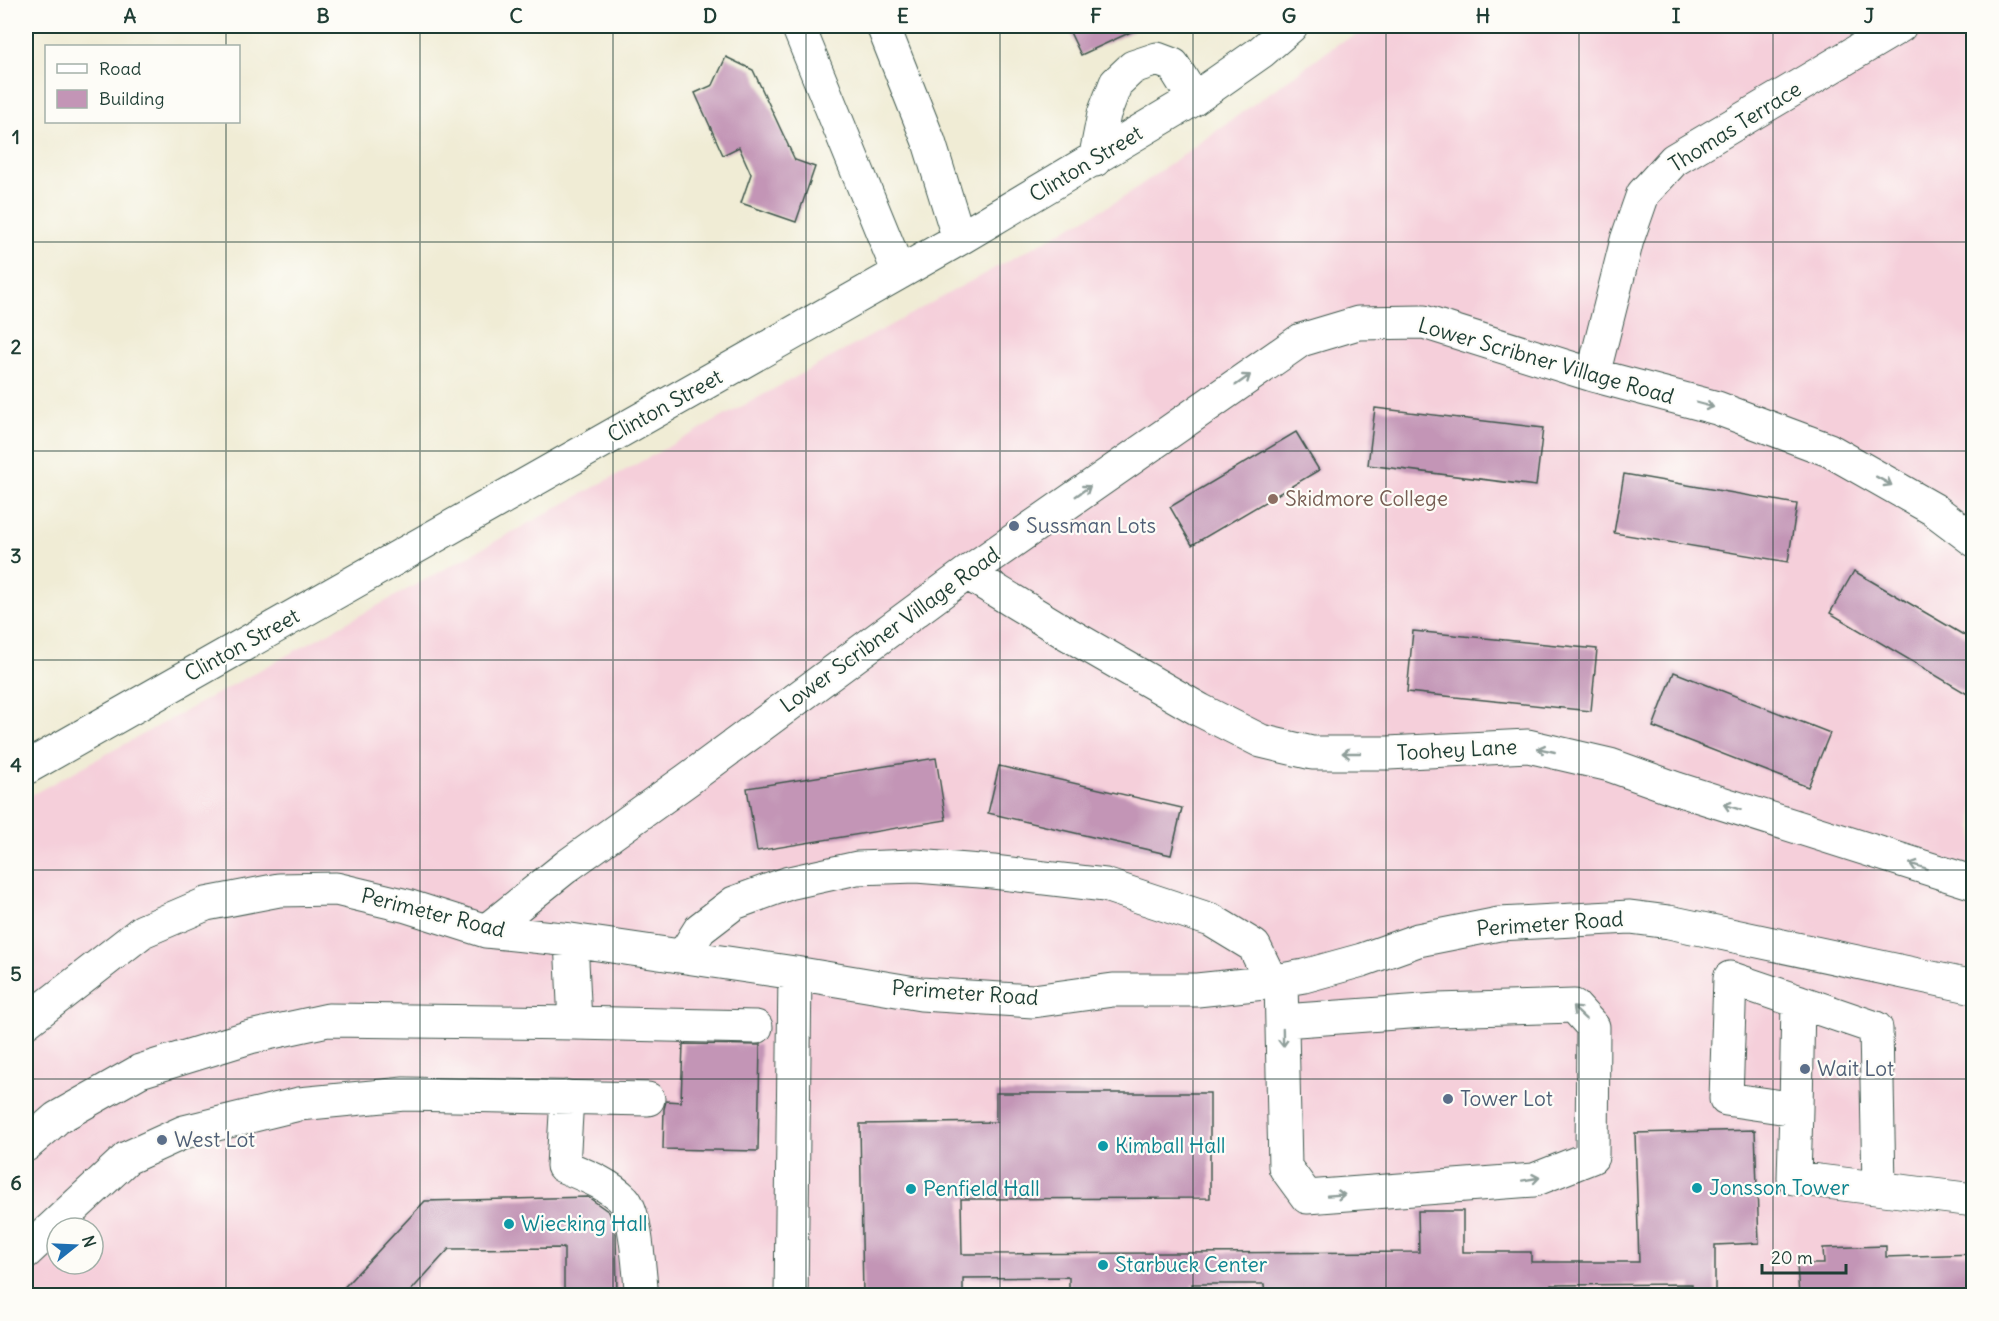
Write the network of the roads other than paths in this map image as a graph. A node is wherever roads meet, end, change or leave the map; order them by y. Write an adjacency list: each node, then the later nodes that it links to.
1 (798, 26): 8 (street)
2 (883, 26): 7 (street)
3 (1291, 26): 5 (street, Clinton Street)
4 (1900, 26): 9 (street, Thomas Terrace)
5 (1194, 99): 6 (street, Clinton Street); 6 (street)
6 (1095, 160): 7 (street, Clinton Street)
7 (959, 240): 8 (street, Clinton Street)
8 (899, 273): 12 (street, Clinton Street)
9 (1593, 375): 10 (street, Lower Scribner Village Road, one-way to 10); 11 (street, Lower Scribner Village Road, one-way to 9)
10 (1974, 540)
11 (967, 573): 13 (street, Toohey Lane, one-way to 11); 14 (street, Lower Scribner Village Road)
12 (26, 768)
13 (1974, 883)
14 (486, 931): 15 (street, Perimeter Road); 22 (street, Perimeter Road)
15 (571, 939): 16 (street, Perimeter Road); 23 (street)
16 (683, 956): 17 (street, Perimeter Road); 18 (street)
17 (795, 973): 18 (street, Perimeter Road); 33 (street)
18 (1276, 981): 19 (street, Perimeter Road); 21 (street)
19 (1974, 987)
20 (1798, 1001): 27 (street); 27 (street); 29 (street)
21 (1283, 1021): 21 (street, one-way to 21)
22 (26, 1022)
23 (575, 1023): 24 (street); 28 (street)
24 (756, 1027)
25 (567, 1097): 26 (street); 31 (street); 32 (street)
26 (648, 1099)
27 (1796, 1109): 29 (street)
28 (26, 1144)
29 (1879, 1188): 30 (street)
30 (1974, 1200)
31 (26, 1252)
32 (642, 1296)
33 (791, 1296)

